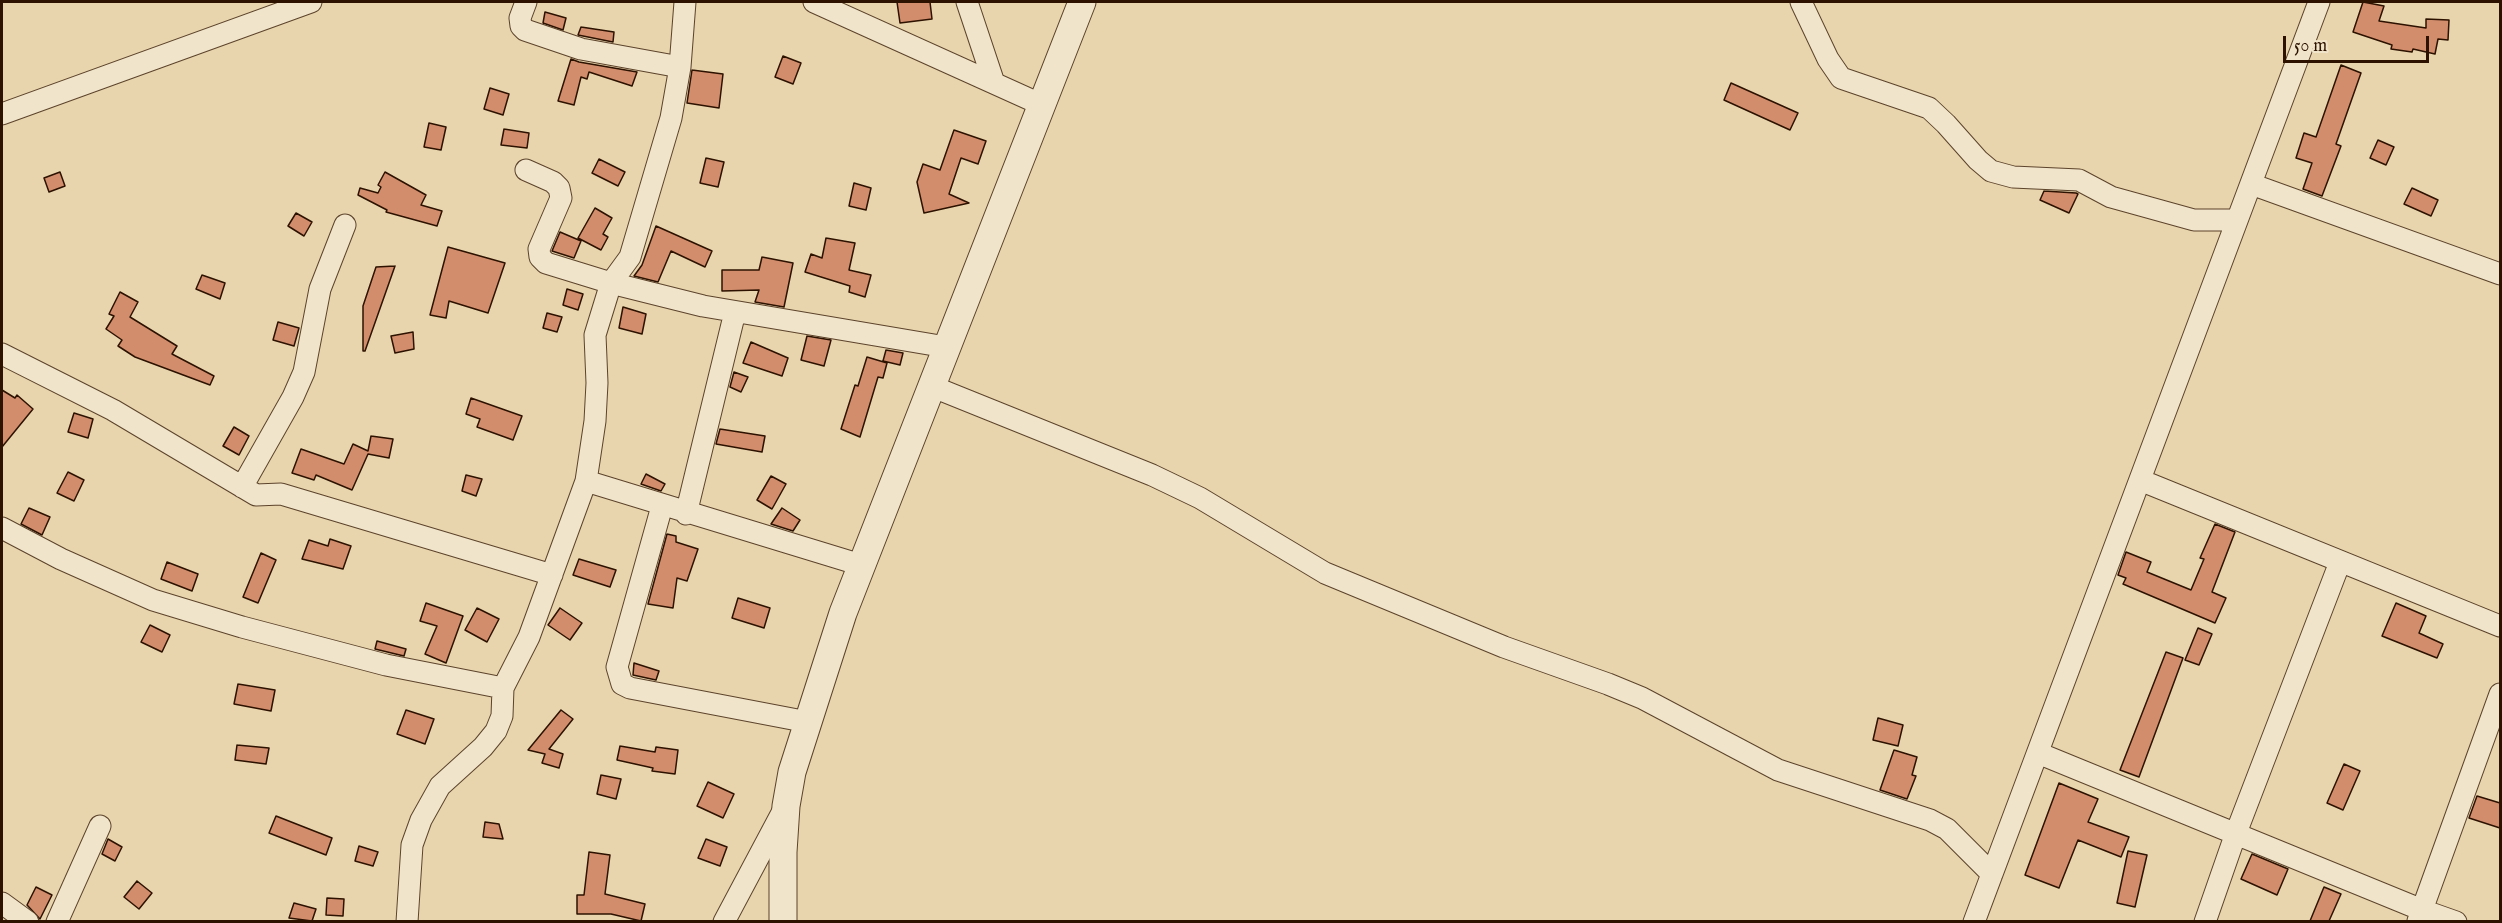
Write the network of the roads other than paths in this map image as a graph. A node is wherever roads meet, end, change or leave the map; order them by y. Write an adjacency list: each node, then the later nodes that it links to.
1 (311, 2): 12 (street)
2 (526, 2): 9 (street)
3 (685, 2): 9 (street)
4 (814, 2): 10 (street)
5 (967, 2): 10 (street)
6 (1082, 2): 11 (street)
7 (1801, 2): 15 (street)
8 (2319, 2): 14 (street)
9 (680, 67): 18 (street)
10 (994, 83): 11 (street)
11 (1040, 104): 20 (street)
12 (2, 114)
13 (526, 170): 18 (street)
14 (2251, 184): 15 (street); 17 (street)
15 (2237, 220): 23 (street)
16 (345, 225): 25 (street)
17 (2500, 274)
18 (611, 284): 19 (street); 24 (street)
19 (735, 312): 20 (street); 27 (street)
20 (946, 346): 22 (street)
21 (2, 354): 25 (street)
22 (931, 386): 30 (street); 40 (street)
23 (2140, 480): 29 (street); 36 (street)
24 (586, 481): 26 (street); 31 (street)
25 (242, 487): 31 (street)
26 (662, 506): 27 (street); 35 (street)
27 (686, 514): 30 (street)
28 (2, 528): 33 (street)
29 (2340, 562): 32 (street); 39 (street)
30 (861, 565): 35 (street)
31 (552, 575): 33 (street)
32 (2500, 626)
33 (503, 688): 45 (street)
34 (2498, 708): 42 (street)
35 (808, 722): 37 (street)
36 (2038, 753): 39 (street); 40 (street)
37 (786, 806): 46 (street); 47 (street)
38 (100, 826): 44 (street)
39 (2236, 833): 42 (street); 49 (street)
40 (1992, 874): 48 (street)
41 (2, 903): 43 (street)
42 (2420, 916): 50 (street)
43 (28, 921)
44 (57, 921)
45 (407, 921)
46 (724, 921)
47 (783, 921)
48 (1974, 921)
49 (2205, 921)
50 (2456, 921)

